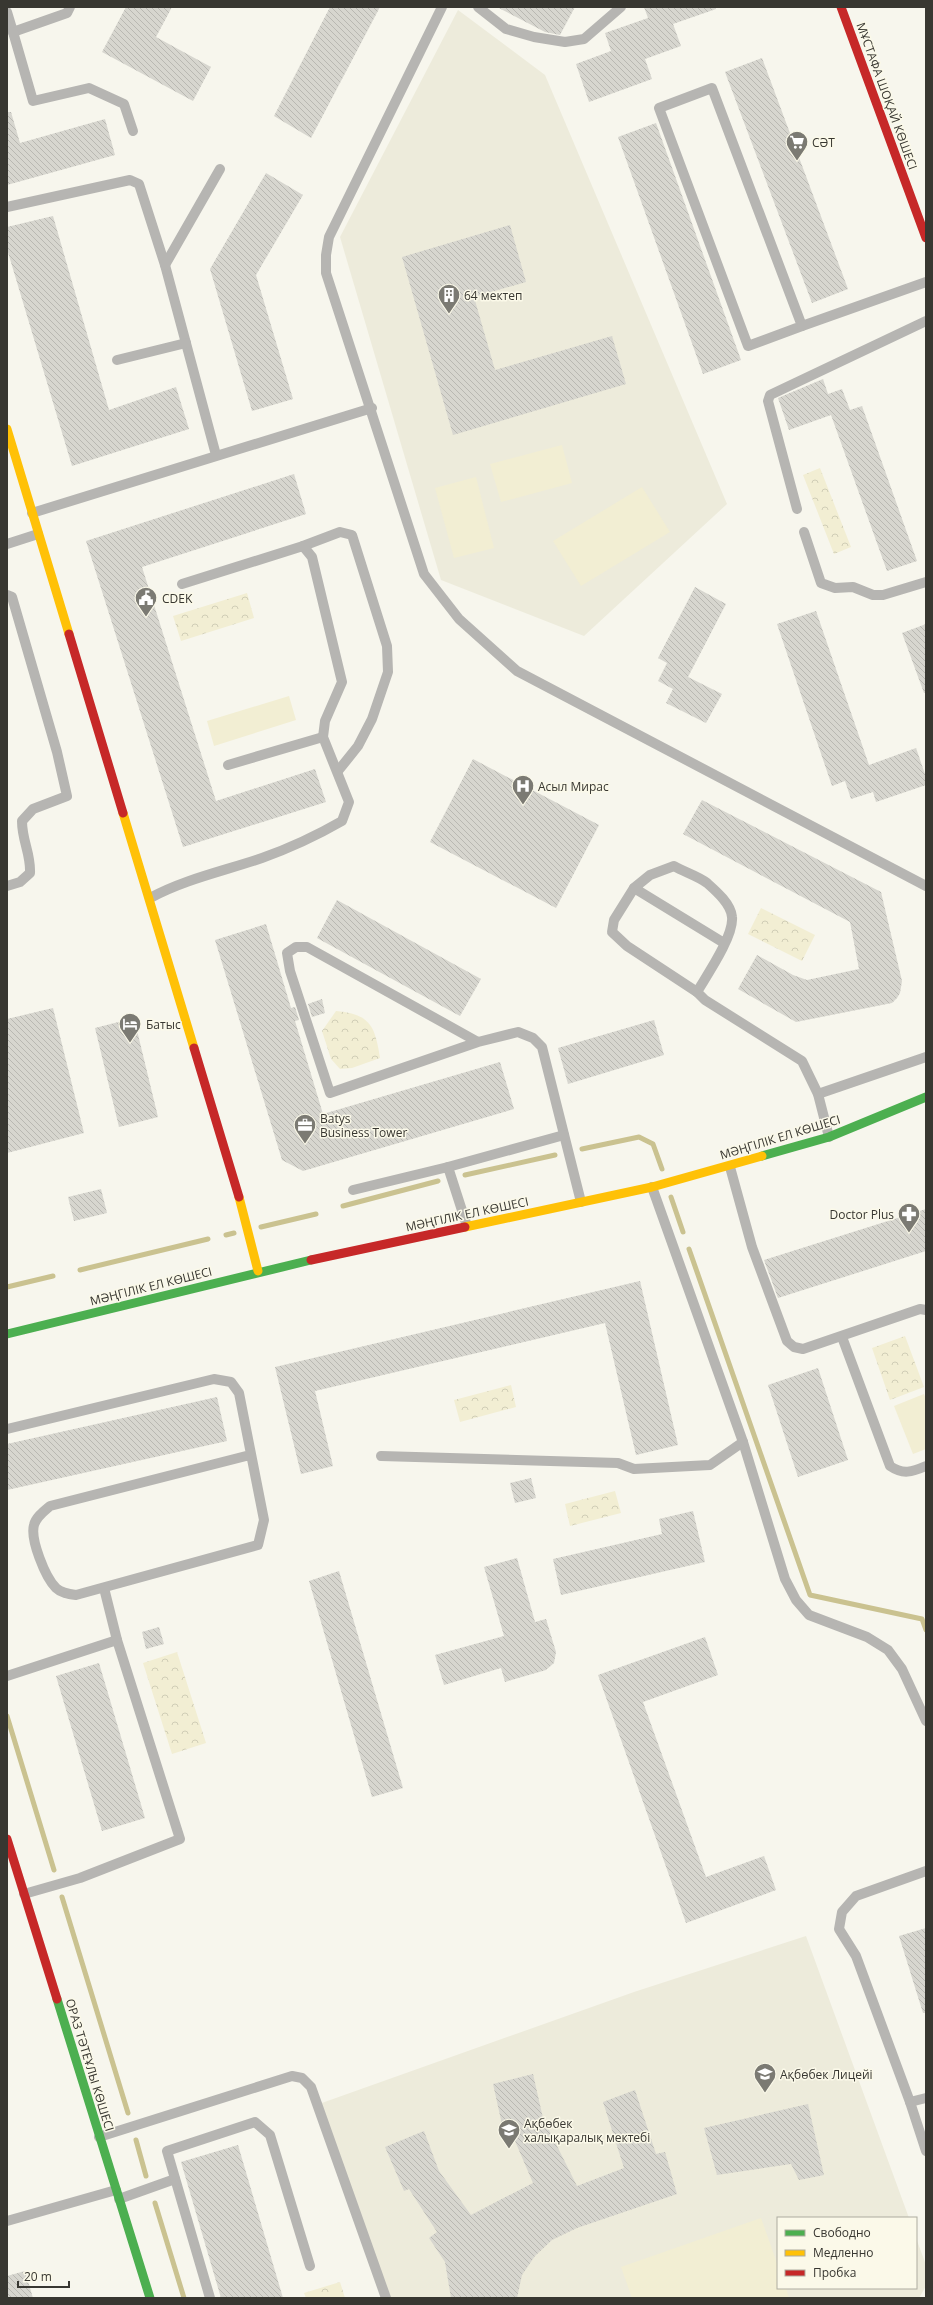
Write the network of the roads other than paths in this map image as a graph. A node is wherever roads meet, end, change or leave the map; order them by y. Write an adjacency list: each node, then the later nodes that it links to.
1 (70, 7): 7 (lane)
2 (442, 7): 18 (lane)
3 (478, 7): 4 (lane)
4 (621, 7)
5 (841, 7): 11 (street, МҰСТАФА ШОҚАЙ КӨШЕСІ)
6 (7, 12): 7 (lane)
7 (13, 32): 8 (lane)
8 (133, 131)
9 (220, 169): 12 (lane)
10 (7, 207): 12 (lane)
11 (926, 238)
12 (165, 265): 16 (lane)
13 (926, 282): 15 (lane)
14 (926, 322): 21 (lane)
15 (802, 326): 15 (lane)
16 (186, 343): 17 (lane); 20 (lane)
17 (118, 360)
18 (372, 408): 20 (lane); 34 (lane)
19 (7, 429): 22 (street)
20 (216, 455): 22 (lane)
21 (798, 509)
22 (32, 513): 24 (street)
23 (804, 532): 27 (lane)
24 (38, 534): 25 (lane); 36 (street)
25 (7, 544)
26 (303, 546): 28 (lane); 30 (lane); 32 (lane)
27 (926, 582)
28 (182, 584)
29 (7, 594): 33 (lane)
30 (323, 738): 31 (lane); 32 (lane)
31 (228, 765)
32 (338, 771): 36 (lane)
33 (7, 886)
34 (926, 886)
35 (634, 888): 37 (lane); 37 (lane); 38 (lane)
36 (150, 898): 51 (street)
37 (724, 943): 38 (lane)
38 (697, 992): 41 (lane)
39 (478, 1042): 39 (lane); 43 (lane)
40 (926, 1057): 41 (lane)
41 (818, 1094): 44 (lane)
42 (926, 1097): 44 (street, МӘҢГІЛІК ЕЛ КӨШЕСІ)
43 (564, 1135): 45 (lane); 49 (lane)
44 (829, 1137): 46 (street, МӘҢГІЛІК ЕЛ КӨШЕСІ)
45 (448, 1167): 48 (lane); 50 (lane)
46 (730, 1167): 47 (street, МӘҢГІЛІК ЕЛ КӨШЕСІ); 54 (lane)
47 (652, 1187): 49 (street, МӘҢГІЛІК ЕЛ КӨШЕСІ); 56 (lane)
48 (352, 1190)
49 (581, 1202): 50 (street, МӘҢГІЛІК ЕЛ КӨШЕСІ)
50 (467, 1226): 51 (street, МӘҢГІЛІК ЕЛ КӨШЕСІ)
51 (258, 1271): 53 (street, МӘҢГІЛІК ЕЛ КӨШЕСІ)
52 (926, 1310): 54 (lane)
53 (7, 1334)
54 (842, 1337): 59 (lane)
55 (7, 1429): 57 (lane)
56 (744, 1442): 58 (lane); 63 (lane)
57 (250, 1455): 60 (lane); 60 (lane)
58 (381, 1456)
59 (926, 1466)
60 (104, 1588): 61 (lane)
61 (117, 1640): 62 (lane); 67 (lane)
62 (7, 1676)
63 (926, 1721)
64 (7, 1839): 65 (street, ОРАЗ ТӘТЕҰЛЫ КӨШЕСІ)
65 (11, 1868): 67 (street, ОРАЗ ТӘТЕҰЛЫ КӨШЕСІ)
66 (926, 1871): 69 (lane)
67 (24, 1894): 70 (street, ОРАЗ ТӘТЕҰЛЫ КӨШЕСІ)
68 (926, 2098): 69 (lane)
69 (910, 2102): 71 (lane)
70 (100, 2137): 73 (street, ОРАЗ ТӘТЕҰЛЫ КӨШЕСІ); 78 (lane)
71 (926, 2151)
72 (175, 2179): 73 (lane); 75 (lane); 77 (lane)
73 (118, 2194): 74 (lane); 76 (street, ОРАЗ ТӘТЕҰЛЫ КӨШЕСІ)
74 (7, 2221)
75 (310, 2266)
76 (150, 2298)
77 (210, 2298)
78 (386, 2298)

